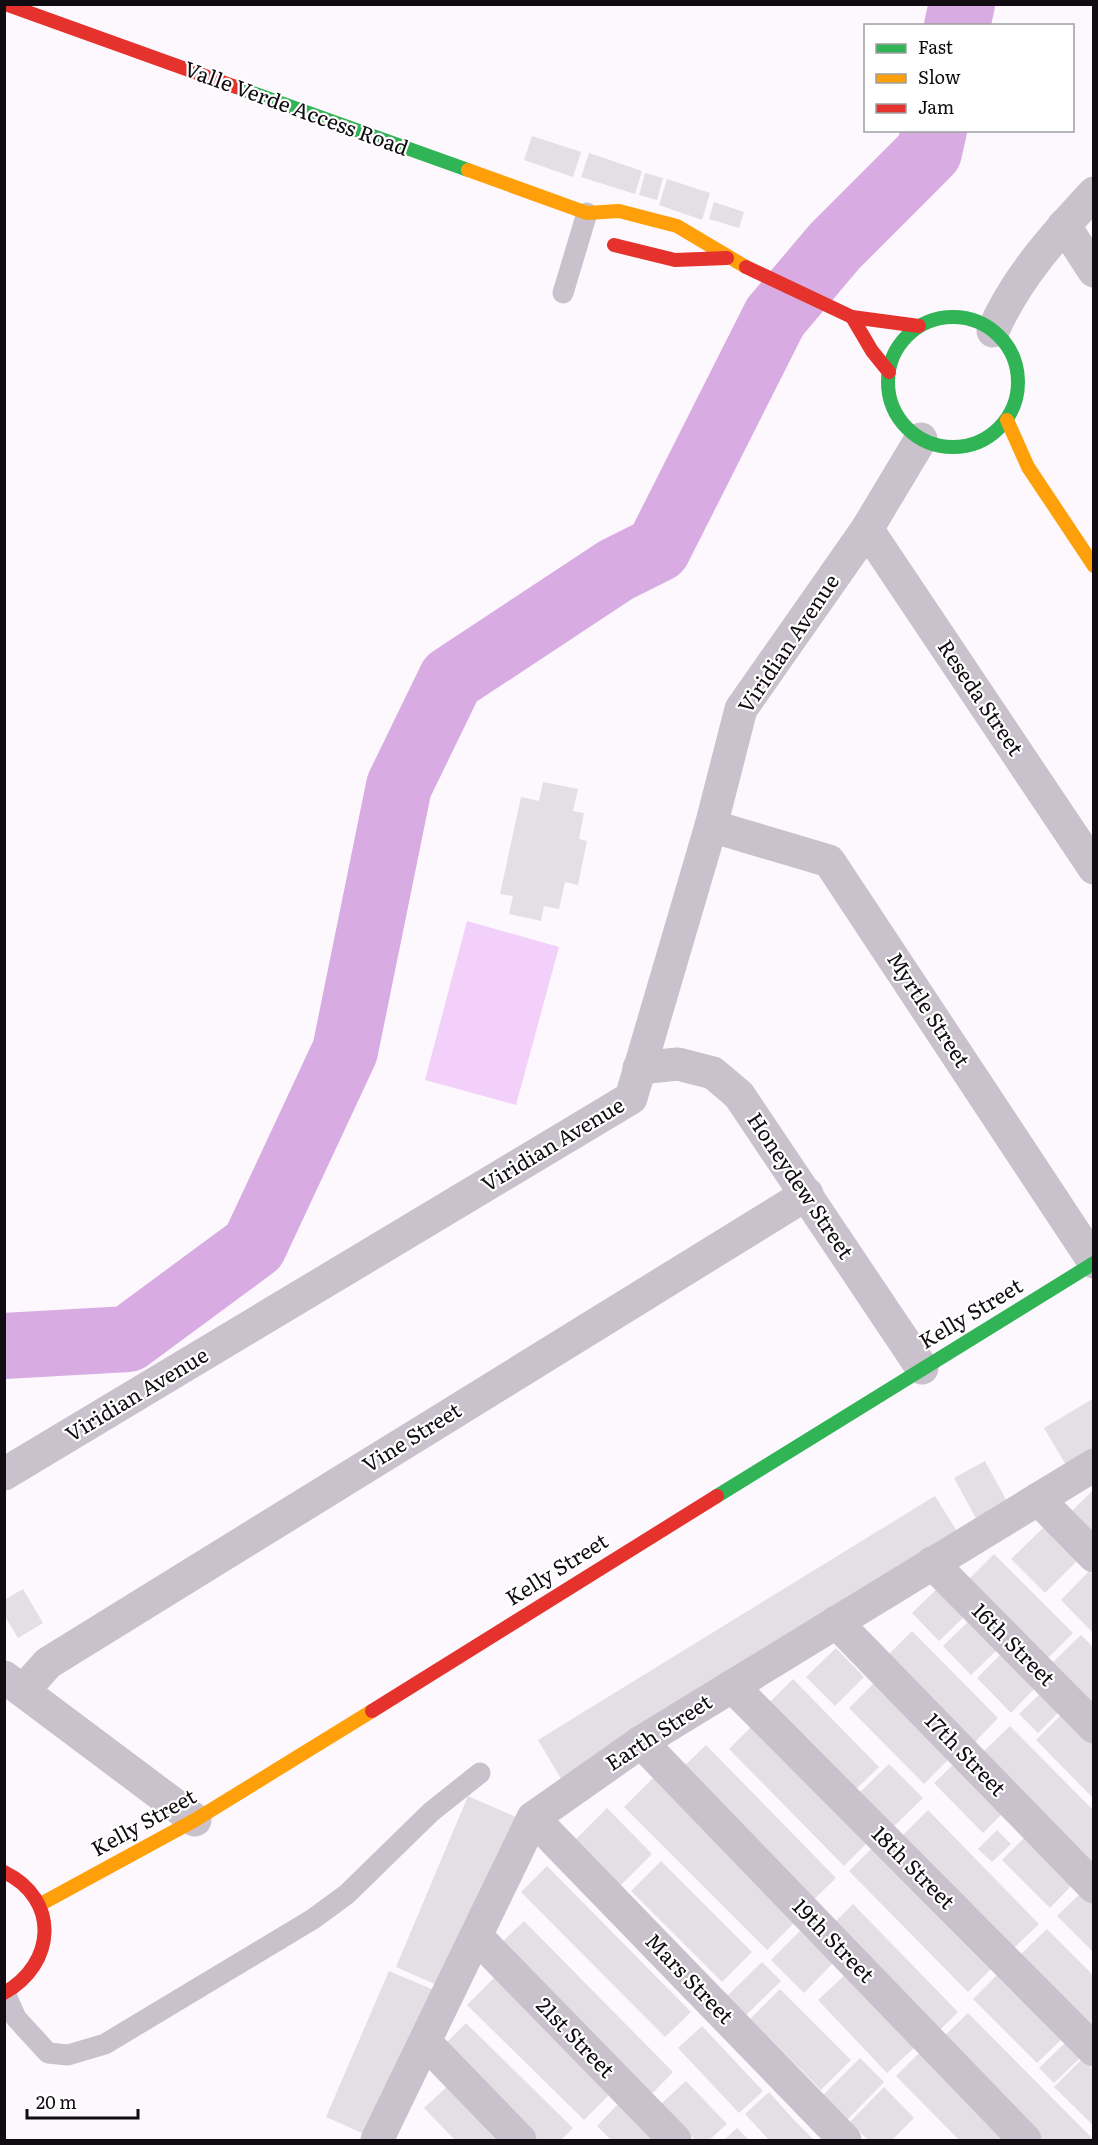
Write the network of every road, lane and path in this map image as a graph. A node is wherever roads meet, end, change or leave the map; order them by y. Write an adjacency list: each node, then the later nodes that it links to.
1 (5, 4): 4 (street, Valle Verde Access Road)
2 (1094, 193): 3 (street)
3 (1064, 225): 6 (street); 10 (street)
4 (601, 231): 5 (street, Valle Verde Access Road); 5 (street, Valle Verde Access Road); 7 (lane)
5 (727, 258): 8 (street, Valle Verde Access Road)
6 (1094, 271)
7 (563, 292)
8 (852, 317): 9 (street, Valle Verde Access Road); 11 (street)
9 (919, 326): 10 (street); 11 (street)
10 (993, 331): 12 (street)
11 (889, 372): 13 (street)
12 (1007, 420): 13 (street); 15 (street)
13 (921, 439): 14 (street, Viridian Avenue)
14 (867, 529): 16 (street, Viridian Avenue); 17 (street, Reseda Street)
15 (1094, 566)
16 (711, 826): 18 (street, Viridian Avenue); 20 (street, Myrtle Street)
17 (1094, 868)
18 (639, 1068): 19 (street, Honeydew Street); 23 (street, Viridian Avenue)
19 (807, 1194): 21 (street, Honeydew Street); 28 (street, Vine Street)
20 (1094, 1263): 21 (street, Kelly Street)
21 (922, 1368): 34 (street, Kelly Street)
22 (1094, 1465): 24 (street, Earth Street)
23 (4, 1474)
24 (1038, 1499): 25 (street); 26 (street, Earth Street)
25 (1094, 1556)
26 (932, 1563): 27 (street, Earth Street); 30 (street, 16th Street)
27 (836, 1622): 29 (street, Earth Street); 36 (street, 17th Street)
28 (14, 1684): 34 (street)
29 (732, 1686): 31 (street, Earth Street); 41 (street, 18th Street)
30 (1094, 1727)
31 (641, 1742): 33 (street, Earth Street); 46 (street, 19th Street)
32 (480, 1773): 39 (lane)
33 (533, 1818): 38 (street, Earth Street); 45 (street, Mars Street)
34 (195, 1820): 37 (street, Kelly Street)
35 (4, 1872): 37 (street)
36 (1094, 1887)
37 (39, 1905): 39 (street)
38 (476, 1936): 40 (street, Earth Street); 44 (street, 21st Street)
39 (5, 1993)
40 (425, 2042): 42 (street, Earth Street); 43 (street)
41 (1094, 2050)
42 (377, 2140)
43 (520, 2140)
44 (675, 2140)
45 (845, 2140)
46 (1025, 2140)

